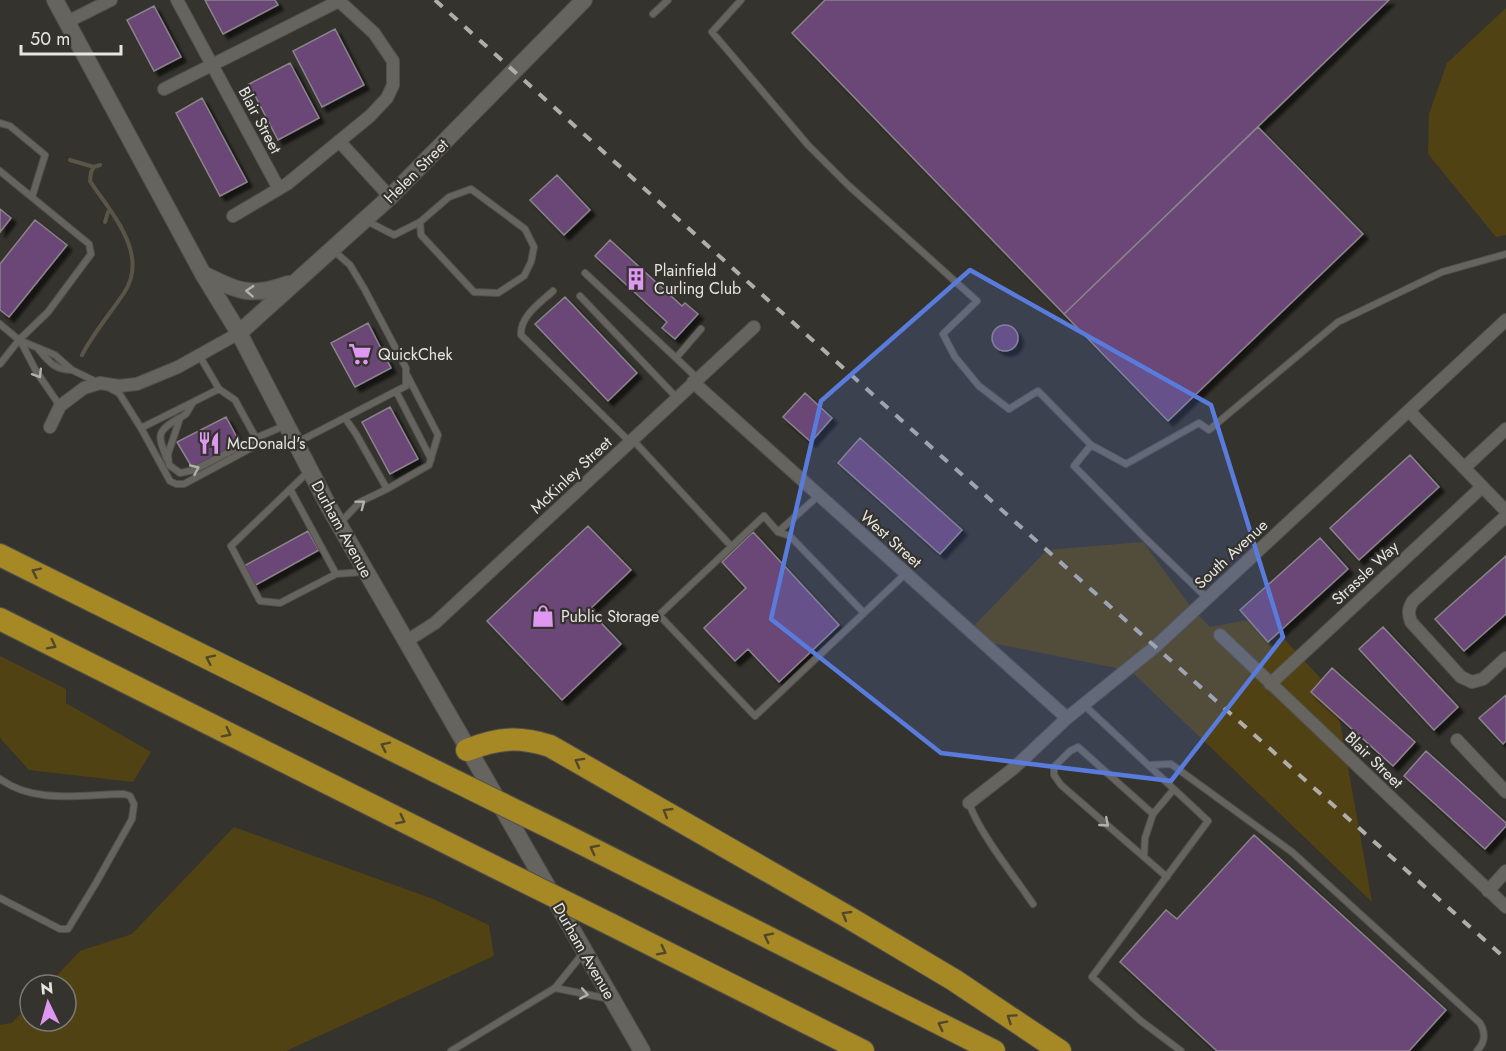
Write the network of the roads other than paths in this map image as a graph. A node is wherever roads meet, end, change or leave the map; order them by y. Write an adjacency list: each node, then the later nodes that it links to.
1 (55, 0): 9 (main road, Durham Avenue)
2 (111, 0): 9 (street)
3 (177, 0): 10 (street, Blair Street)
4 (584, 0): 16 (main road, Helen Street)
5 (668, 0): 8 (lane)
6 (741, 0): 55 (lane)
7 (339, 1): 10 (street); 13 (street)
8 (653, 14)
9 (67, 21): 24 (main road, Durham Avenue)
10 (213, 66): 11 (street); 15 (street, Blair Street)
11 (164, 89)
12 (0, 123): 17 (lane)
13 (339, 141): 15 (street); 16 (street)
14 (0, 171): 17 (lane)
15 (279, 189): 18 (street)
16 (390, 197): 19 (main road, Helen Street)
17 (32, 198): 33 (lane)
18 (233, 216)
19 (365, 220): 20 (lane); 21 (main road, Helen Street)
20 (420, 222): 20 (lane)
21 (332, 249): 25 (main road, Helen Street); 37 (lane)
22 (1506, 254): 55 (lane)
23 (585, 273): 35 (lane)
24 (203, 274): 25 (main road, one-way to 24); 32 (main road, Durham Avenue)
25 (298, 280): 32 (main road, Helen Street)
26 (553, 291): 53 (lane)
27 (580, 296): 42 (lane)
28 (1506, 320): 45 (street, South Avenue)
29 (0, 324): 33 (lane)
30 (754, 327): 38 (street, McKinley Street)
31 (701, 329): 35 (lane)
32 (239, 333): 34 (street); 48 (main road, Durham Avenue)
33 (19, 340): 36 (lane); 39 (lane); 44 (lane, one-way to 44)
34 (199, 356): 39 (street); 40 (lane)
35 (676, 358): 38 (lane)
36 (0, 364)
37 (407, 375): 41 (lane); 56 (lane)
38 (695, 380): 42 (street, McKinley Street); 63 (street, West Street)
39 (100, 383): 44 (street); 50 (lane)
40 (219, 389): 43 (lane); 52 (lane)
41 (396, 391): 47 (lane); 56 (lane)
42 (677, 398): 53 (street, McKinley Street)
43 (192, 402): 46 (lane); 50 (lane)
44 (60, 406): 49 (street)
45 (1409, 411): 58 (street); 72 (street, South Avenue)
46 (180, 417): 57 (lane); 57 (lane)
47 (345, 418): 54 (lane); 62 (lane)
48 (286, 424): 52 (lane); 54 (main road, Durham Avenue)
49 (50, 427)
50 (141, 428): 52 (lane)
51 (1506, 429): 58 (street)
52 (256, 438): 57 (lane, one-way to 52)
53 (632, 441): 67 (lane); 76 (street, McKinley Street)
54 (296, 444): 59 (main road, Durham Avenue)
55 (1091, 445): 72 (lane)
56 (431, 459): 62 (lane)
57 (169, 465)
58 (1464, 468): 60 (street)
59 (310, 471): 61 (lane); 65 (main road, Durham Avenue)
60 (1482, 487): 64 (street); 78 (street, Strassle Way)
61 (291, 489): 70 (lane); 70 (lane)
62 (387, 489): 65 (lane, one-way to 62)
63 (818, 496): 66 (lane); 71 (street, West Street)
64 (1506, 514): 77 (street)
65 (339, 525): 69 (main road, Durham Avenue)
66 (778, 532): 67 (lane); 73 (lane)
67 (731, 546): 73 (lane)
68 (0, 555): 102 (highway, one-way to 68, bridge)
69 (364, 571): 70 (lane); 76 (main road, Durham Avenue)
70 (336, 574)
71 (905, 574): 73 (lane); 80 (street, West Street)
72 (1208, 598): 79 (street, South Avenue)
73 (864, 613)
74 (0, 619): 101 (highway, one-way to 101, bridge)
75 (1221, 635): 78 (street, Blair Street)
76 (405, 642): 82 (main road, Durham Avenue)
77 (1506, 658)
78 (1270, 684): 92 (street, Blair Street)
79 (1084, 705): 80 (street, South Avenue); 83 (lane)
80 (1067, 718): 87 (street, South Avenue)
81 (1457, 740): 85 (street)
82 (467, 750): 96 (main road, Durham Avenue); 103 (highway, one-way to 82)
83 (1149, 765): 86 (lane); 105 (lane)
84 (0, 779): 93 (lane)
85 (1503, 784)
86 (1174, 789): 88 (lane); 91 (lane)
87 (969, 803): 94 (lane)
88 (1153, 814): 89 (lane); 89 (lane, one-way to 89)
89 (1144, 857): 91 (lane)
90 (1506, 871): 92 (street)
91 (1167, 877): 104 (lane)
92 (1488, 891): 95 (street, Blair Street)
93 (0, 898)
94 (1033, 904)
95 (1506, 907)
96 (584, 951): 97 (lane); 98 (main road, Durham Avenue)
97 (555, 988): 98 (lane, one-way to 98); 99 (lane)
98 (612, 1000): 100 (main road, Durham Avenue)
99 (451, 1051)
100 (642, 1051)
101 (863, 1051)
102 (994, 1051)
103 (1060, 1051)
104 (1181, 1051)
105 (1477, 1051)

